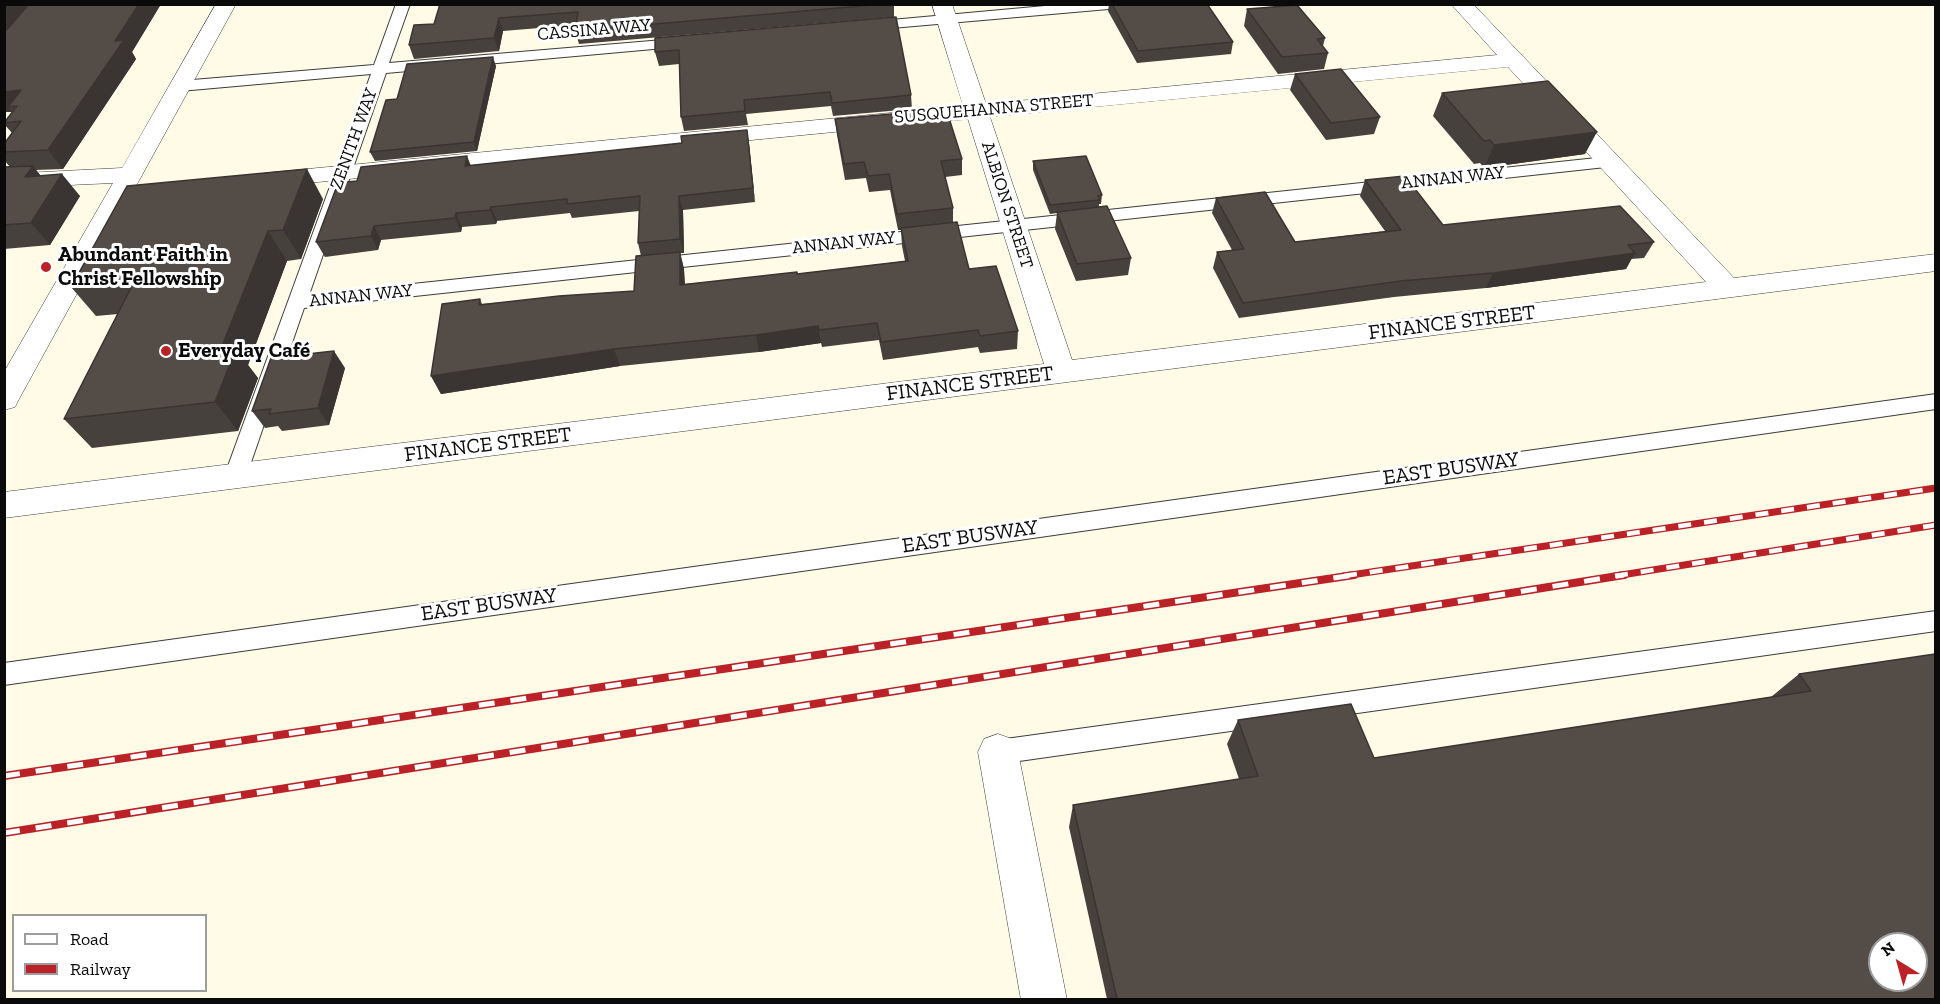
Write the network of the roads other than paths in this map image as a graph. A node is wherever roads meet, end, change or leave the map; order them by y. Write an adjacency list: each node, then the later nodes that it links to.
1 (226, 4): 10 (street)
2 (403, 4): 9 (lane, ZENITH WAY)
3 (1120, 4): 5 (lane)
4 (1461, 4): 8 (street)
5 (945, 12): 6 (lane); 11 (street, ALBION STREET)
6 (856, 27)
7 (701, 41): 9 (lane, CASSINA WAY)
8 (1511, 60): 11 (street, SUSQUEHANNA STREET); 12 (street)
9 (380, 68): 10 (lane, CASSINA WAY); 13 (lane, ZENITH WAY)
10 (180, 86): 16 (street)
11 (976, 110): 13 (street, SUSQUEHANNA STREET); 18 (street, ALBION STREET)
12 (1606, 162): 18 (lane, ANNAN WAY); 20 (street)
13 (341, 172): 15 (street, SUSQUEHANNA STREET); 21 (lane, ZENITH WAY)
14 (4, 181): 16 (street)
15 (249, 182)
16 (124, 185): 17 (street); 23 (street)
17 (150, 192)
18 (1013, 224): 21 (lane, ANNAN WAY); 22 (street, ALBION STREET)
19 (1935, 262): 20 (street, FINANCE STREET)
20 (1727, 288): 22 (street, FINANCE STREET)
21 (297, 303): 25 (lane, ZENITH WAY)
22 (1061, 372): 25 (street, FINANCE STREET)
23 (4, 399)
24 (1935, 401): 28 (lane, EAST BUSWAY)
25 (235, 477): 26 (street, FINANCE STREET)
26 (4, 505)
27 (1935, 621): 29 (lane)
28 (4, 674)
29 (998, 752): 30 (street)
30 (1044, 999)

